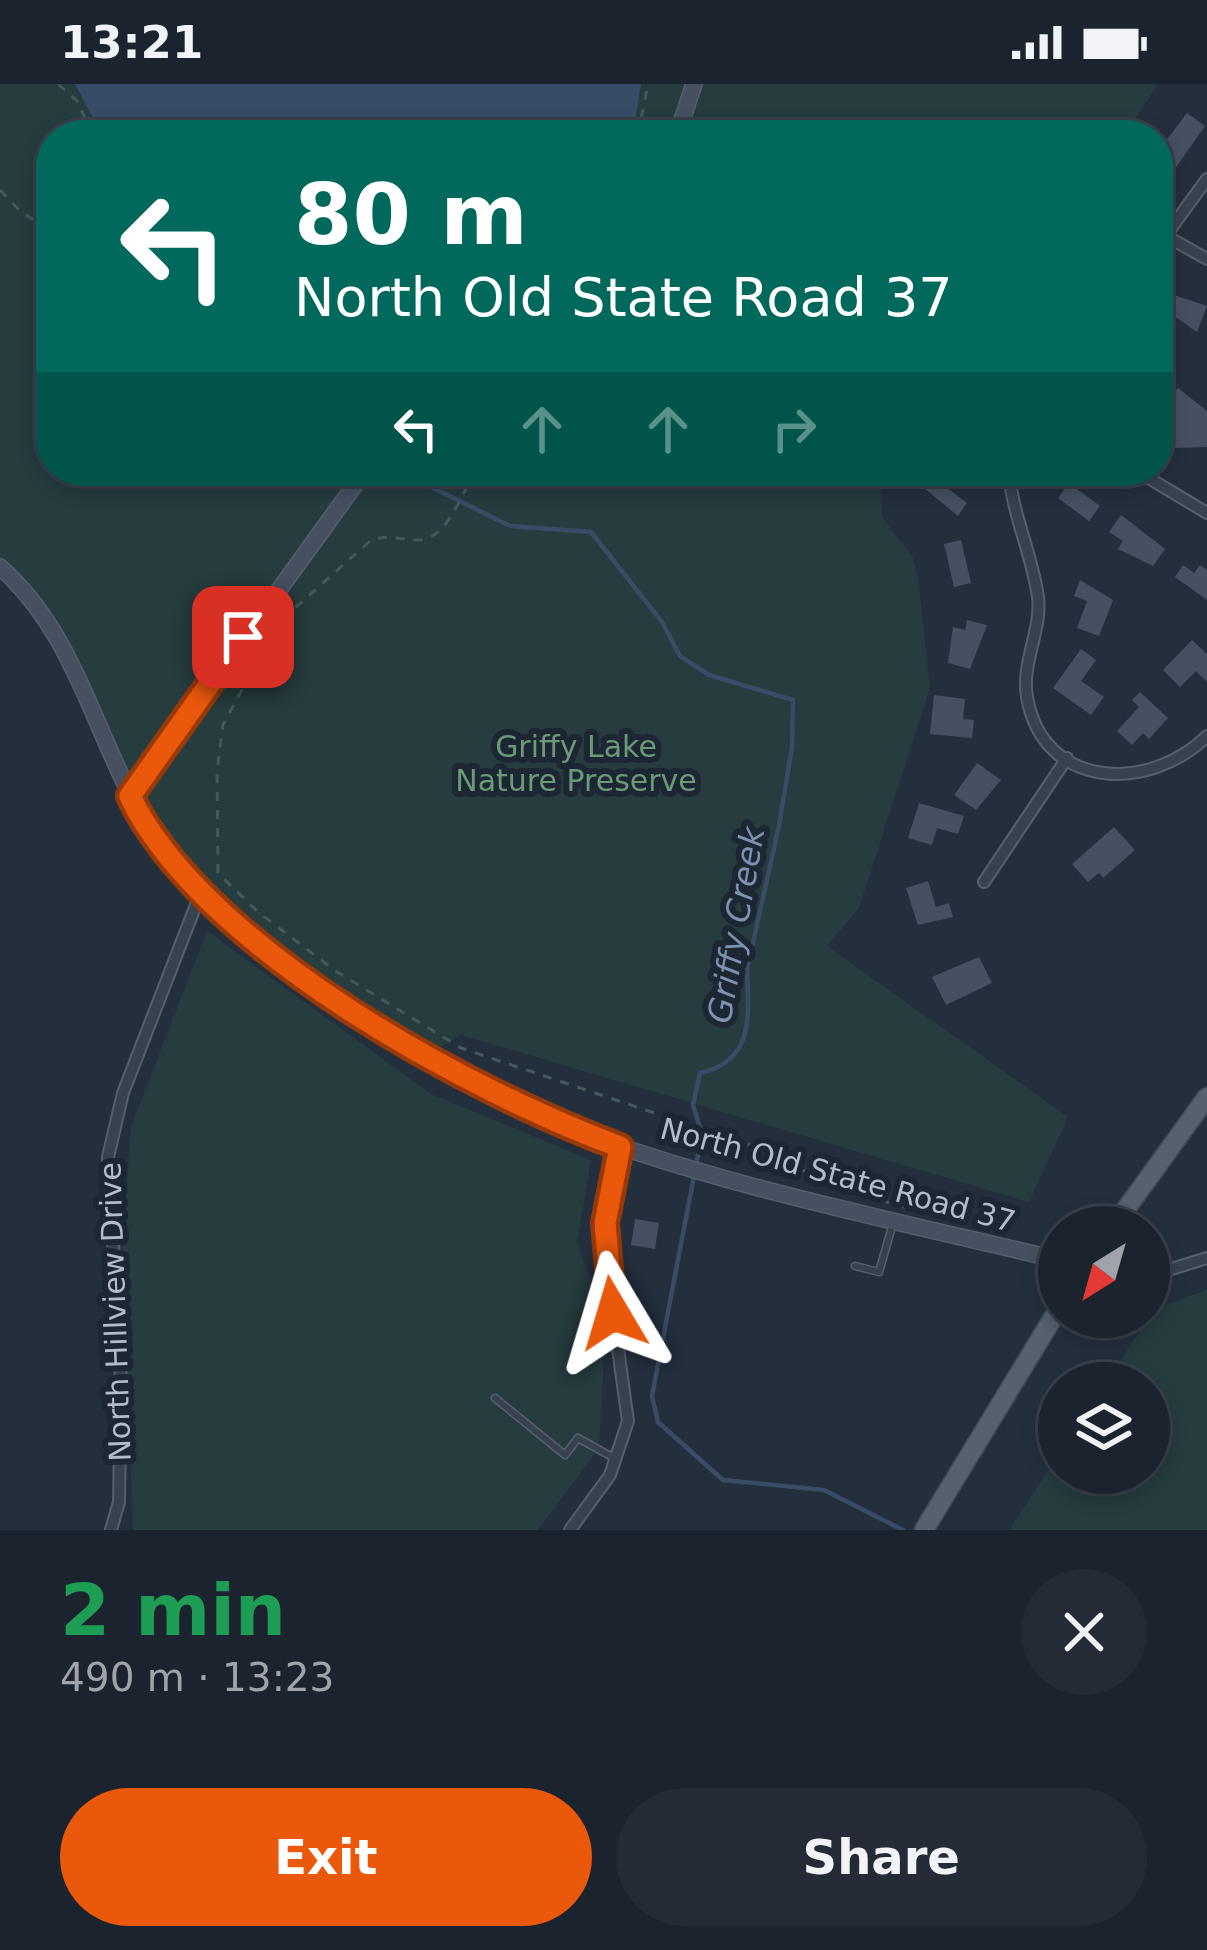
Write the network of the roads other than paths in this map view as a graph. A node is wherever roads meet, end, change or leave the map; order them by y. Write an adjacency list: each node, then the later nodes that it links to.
1 (694, 84): 2 (street)
2 (682, 120)
3 (1207, 179): 4 (street)
4 (1173, 226)
5 (1173, 245): 6 (street)
6 (1207, 259)
7 (354, 486): 14 (street)
8 (1012, 486): 13 (street)
9 (1161, 486): 10 (street)
10 (1207, 513)
11 (0, 567): 14 (street, North Old State Road 37)
12 (1207, 736): 13 (street)
13 (1066, 758): 15 (street)
14 (130, 796): 16 (street, North Old State Road 37)
15 (984, 881)
16 (201, 892): 18 (street, North Old State Road 37); 28 (street, North Hillview Drive)
17 (1207, 1097): 19 (main road)
18 (620, 1147): 20 (street, North Old State Road 37); 27 (street)
19 (1128, 1206)
20 (894, 1220): 21 (street, North Old State Road 37); 23 (lane)
21 (1038, 1256)
22 (1207, 1258): 24 (street)
23 (855, 1266)
24 (1170, 1269)
25 (1041, 1338): 30 (main road)
26 (494, 1397): 27 (lane)
27 (617, 1460): 29 (street)
28 (111, 1530)
29 (570, 1530)
30 (924, 1530)

